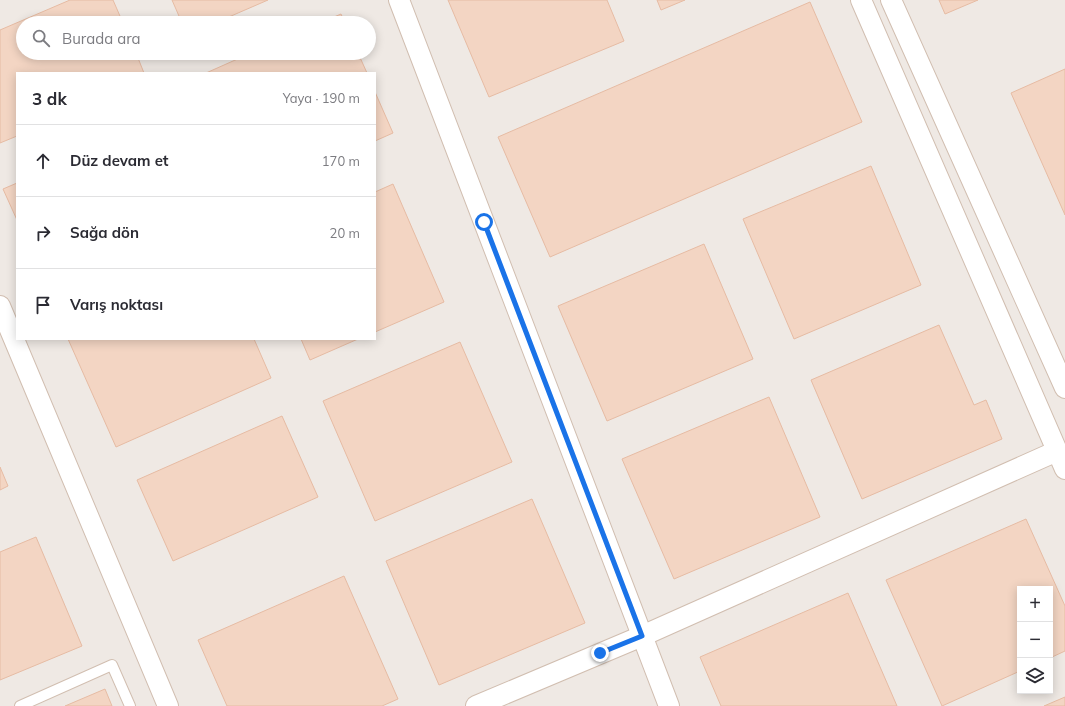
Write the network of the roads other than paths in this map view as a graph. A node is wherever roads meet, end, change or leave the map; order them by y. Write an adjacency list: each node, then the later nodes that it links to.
1 (399, 0): 8 (street)
2 (860, 0): 6 (street)
3 (891, 0): 5 (street)
4 (0, 306): 11 (street)
5 (1065, 388)
6 (1056, 451): 7 (street); 8 (street)
7 (1065, 469)
8 (642, 636): 12 (street); 13 (street)
9 (20, 706): 10 (lane)
10 (130, 706)
11 (168, 706)
12 (476, 706)
13 (669, 706)

